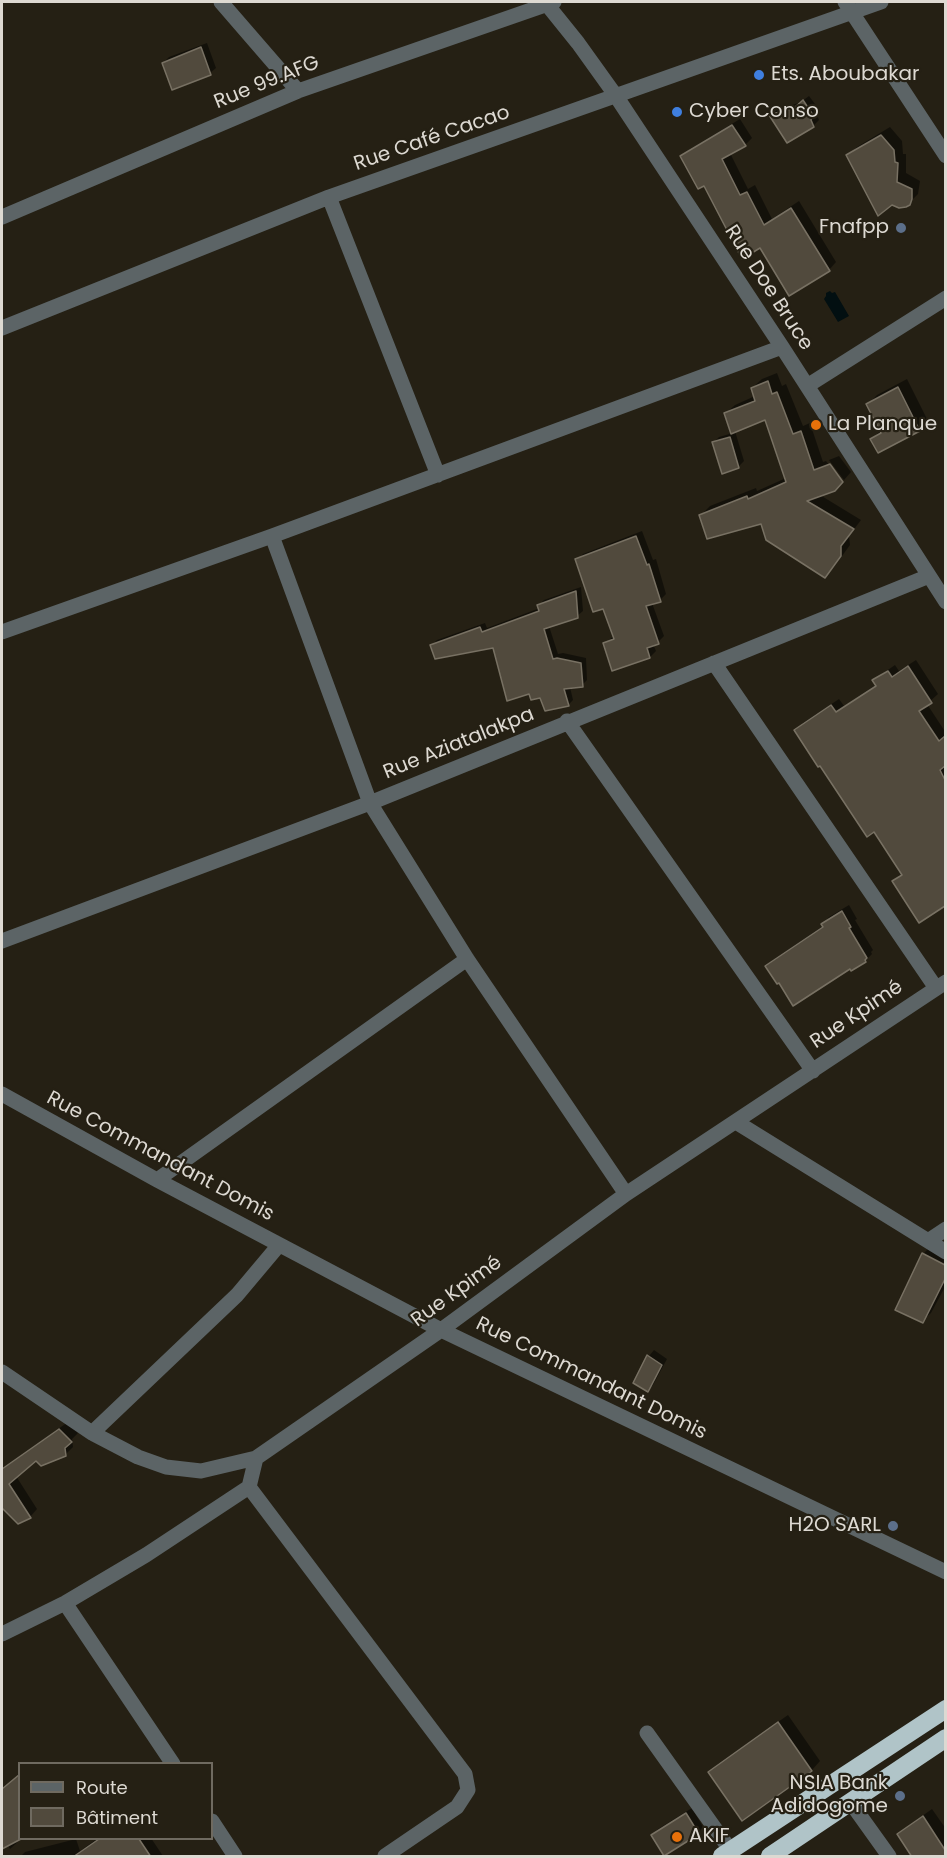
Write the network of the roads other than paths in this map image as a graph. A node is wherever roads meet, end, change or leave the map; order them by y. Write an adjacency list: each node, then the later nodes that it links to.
1 (222, 2): 5 (street)
2 (549, 2): 5 (street, Rue 99.AFG); 6 (street, Rue Doe Bruce)
3 (881, 2): 4 (street, Rue Café Cacao)
4 (849, 7): 6 (street, Rue Café Cacao); 7 (street)
5 (298, 91): 9 (street, Rue 99.AFG)
6 (616, 96): 8 (street, Rue Café Cacao); 12 (street, Rue Doe Bruce)
7 (945, 156)
8 (329, 197): 11 (street, Rue Café Cacao); 14 (street)
9 (2, 217)
10 (945, 298): 13 (street)
11 (2, 328)
12 (782, 346): 13 (street, Rue Doe Bruce); 14 (street)
13 (807, 386): 16 (street, Rue Doe Bruce)
14 (438, 476): 15 (street)
15 (272, 536): 18 (street); 21 (street)
16 (928, 576): 17 (street, Rue Doe Bruce); 19 (street, Rue Aziatalakpa)
17 (945, 602)
18 (2, 632)
19 (714, 663): 20 (street, Rue Aziatalakpa); 24 (street)
20 (567, 721): 21 (street, Rue Aziatalakpa); 25 (street)
21 (370, 803): 22 (street, Rue Aziatalakpa); 23 (street)
22 (2, 941)
23 (466, 959): 28 (street); 29 (street)
24 (941, 985): 25 (street, Rue Kpimé)
25 (813, 1071): 27 (street, Rue Kpimé)
26 (2, 1095): 28 (street, Rue Commandant Domis)
27 (736, 1122): 29 (street, Rue Kpimé); 31 (street)
28 (158, 1180): 32 (street, Rue Commandant Domis)
29 (626, 1194): 34 (street, Rue Kpimé)
30 (945, 1229): 31 (street)
31 (928, 1241): 33 (street)
32 (279, 1245): 34 (street, Rue Commandant Domis); 36 (street)
33 (945, 1252)
34 (441, 1330): 37 (street, Rue Kpimé); 39 (street, Rue Commandant Domis)
35 (2, 1372): 36 (street)
36 (92, 1432): 37 (street)
37 (256, 1458): 38 (street)
38 (249, 1487): 40 (street); 50 (street)
39 (945, 1572)
40 (65, 1603): 41 (street); 45 (street)
41 (2, 1634)
42 (945, 1709): 48 (highway)
43 (647, 1733): 48 (street)
44 (945, 1738): 46 (highway)
45 (172, 1762)
46 (850, 1803): 51 (highway); 52 (street)
47 (213, 1823): 49 (street)
48 (727, 1854)
49 (235, 1857)
50 (385, 1857)
51 (770, 1857)
52 (890, 1857)

